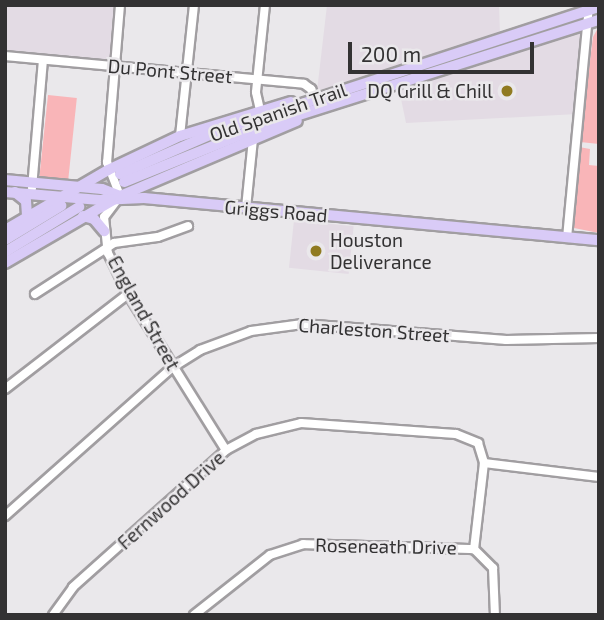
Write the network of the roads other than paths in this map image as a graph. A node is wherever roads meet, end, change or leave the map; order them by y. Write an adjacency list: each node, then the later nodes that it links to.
1 (120, 5): 12 (street)
2 (194, 5): 13 (street)
3 (265, 5): 15 (street)
4 (592, 8): 6 (street); 7 (main road, Old Spanish Trail)
5 (599, 20): 6 (main road, Old Spanish Trail)
6 (587, 24): 8 (main road, Old Spanish Trail); 35 (street)
7 (505, 36): 8 (main road); 11 (main road, Old Spanish Trail)
8 (509, 50): 14 (main road, Old Spanish Trail)
9 (5, 56): 10 (street, Du Pont Street)
10 (43, 60): 12 (street, Du Pont Street); 23 (street)
11 (419, 65): 14 (main road); 16 (main road, Old Spanish Trail)
12 (114, 67): 13 (street, Du Pont Street); 21 (street)
13 (187, 73): 15 (street, Du Pont Street); 19 (street)
14 (424, 77): 18 (main road, Old Spanish Trail)
15 (258, 79): 16 (street, Du Pont Street); 17 (street)
16 (313, 99): 17 (main road); 18 (street); 18 (main road, Old Spanish Trail)
17 (260, 110): 19 (main road)
18 (317, 111): 20 (main road)
19 (180, 136): 21 (main road)
20 (253, 139): 27 (main road); 29 (street)
21 (108, 170): 24 (main road); 27 (street)
22 (5, 180): 23 (main road, Griggs Road)
23 (31, 183): 24 (main road, Griggs Road); 26 (street)
24 (76, 187): 27 (main road, Griggs Road); 28 (main road)
25 (10, 192): 26 (main road, Griggs Road); 31 (main road)
26 (33, 194): 28 (main road, Griggs Road)
27 (120, 196): 28 (main road, Griggs Road); 29 (main road, Griggs Road); 30 (main road); 34 (street, England Street)
28 (61, 201): 31 (main road); 36 (main road)
29 (246, 208): 35 (main road, Griggs Road)
30 (81, 212): 34 (main road); 39 (main road); 40 (main road)
31 (27, 216): 33 (main road)
32 (188, 226): 38 (street)
33 (5, 230)
34 (104, 231): 38 (street, England Street)
35 (567, 238): 37 (main road, Griggs Road)
36 (5, 240)
37 (599, 240)
38 (107, 246): 41 (street, England Street); 42 (street)
39 (5, 252)
40 (5, 263)
41 (128, 294): 44 (street, England Street); 45 (street)
42 (35, 295)
43 (599, 338): 44 (street, Charleston Street)
44 (173, 367): 46 (street, England Street); 49 (street, Charleston Street)
45 (5, 389)
46 (226, 450): 47 (street, Fernwood Drive); 51 (street, Fernwood Drive)
47 (484, 463): 48 (street); 50 (street)
48 (599, 477)
49 (5, 516)
50 (474, 549): 52 (street, Roseneath Drive); 53 (street)
51 (53, 615)
52 (194, 615)
53 (495, 615)

